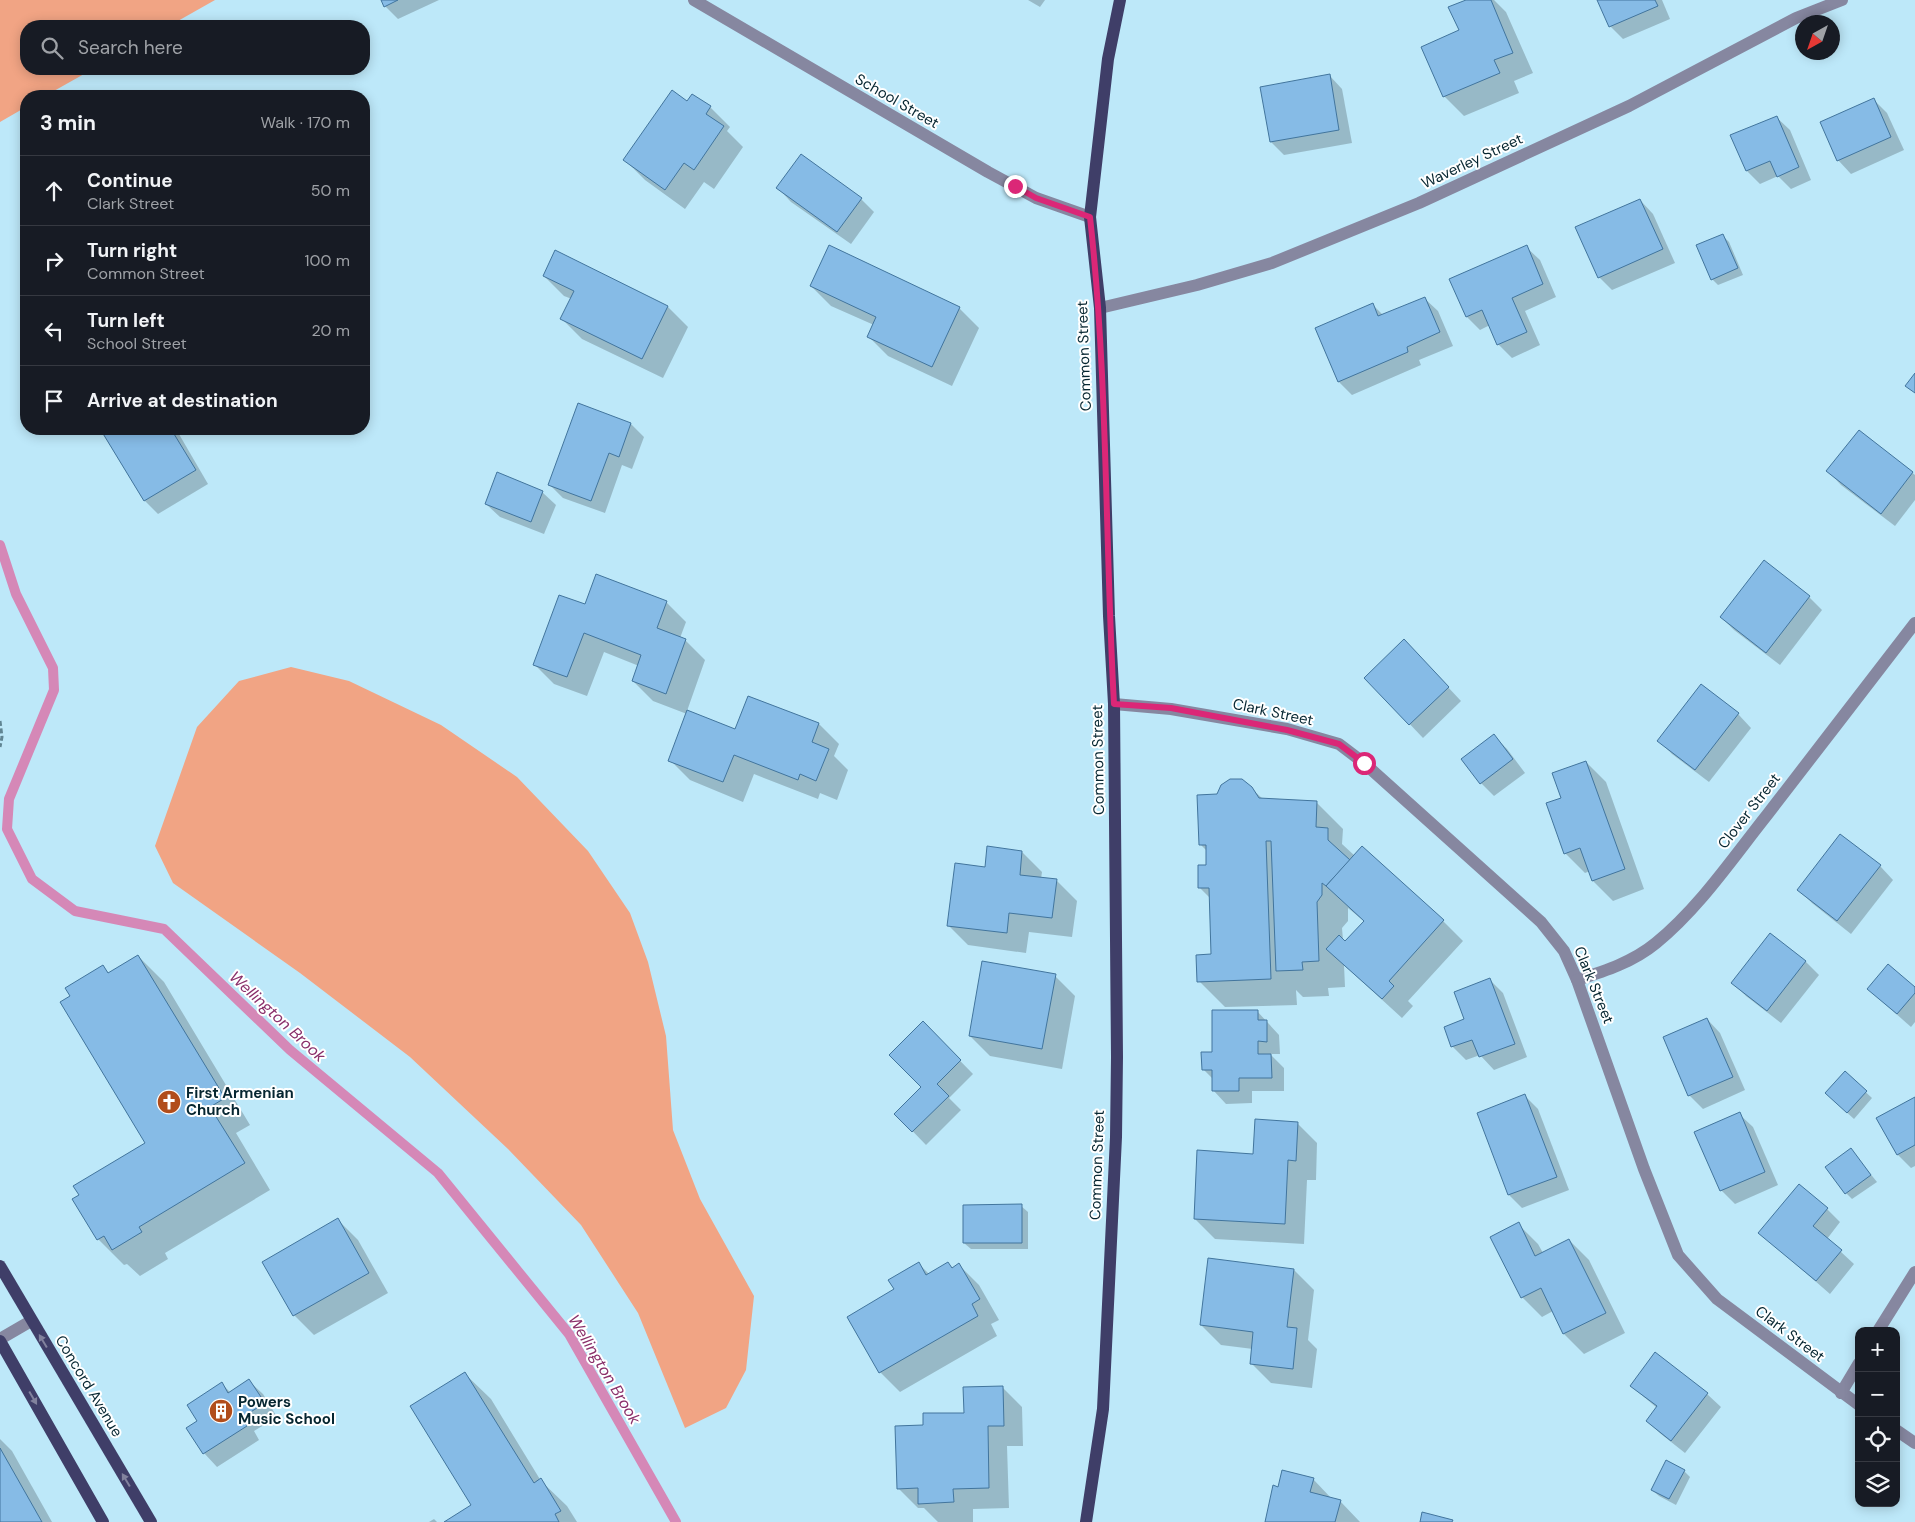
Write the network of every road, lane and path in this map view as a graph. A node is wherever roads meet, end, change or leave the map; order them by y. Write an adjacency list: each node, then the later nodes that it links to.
1 (694, 0): 4 (street, School Street)
2 (1120, 0): 4 (main road, Common Street)
3 (1842, 0): 5 (street, Waverley Street)
4 (1090, 217): 5 (main road, Common Street)
5 (1100, 308): 7 (main road, Common Street)
6 (1915, 623): 10 (street, Clover Street)
7 (1114, 704): 10 (street, Clark Street); 23 (main road, Common Street)
8 (0, 721): 9 (path)
9 (0, 747)
10 (1577, 980): 17 (street, Clark Street)
11 (0, 1266): 13 (main road, Concord Avenue)
12 (1915, 1272): 14 (street)
13 (31, 1321): 15 (street); 22 (main road, Concord Avenue, one-way to 13)
14 (1881, 1327)
15 (0, 1340): 21 (main road, one-way to 21)
16 (1855, 1371): 17 (street)
17 (1841, 1394): 18 (street, Clark Street)
18 (1855, 1403)
19 (1900, 1433): 20 (street)
20 (1915, 1443)
21 (104, 1522)
22 (151, 1522)
23 (1086, 1522)

